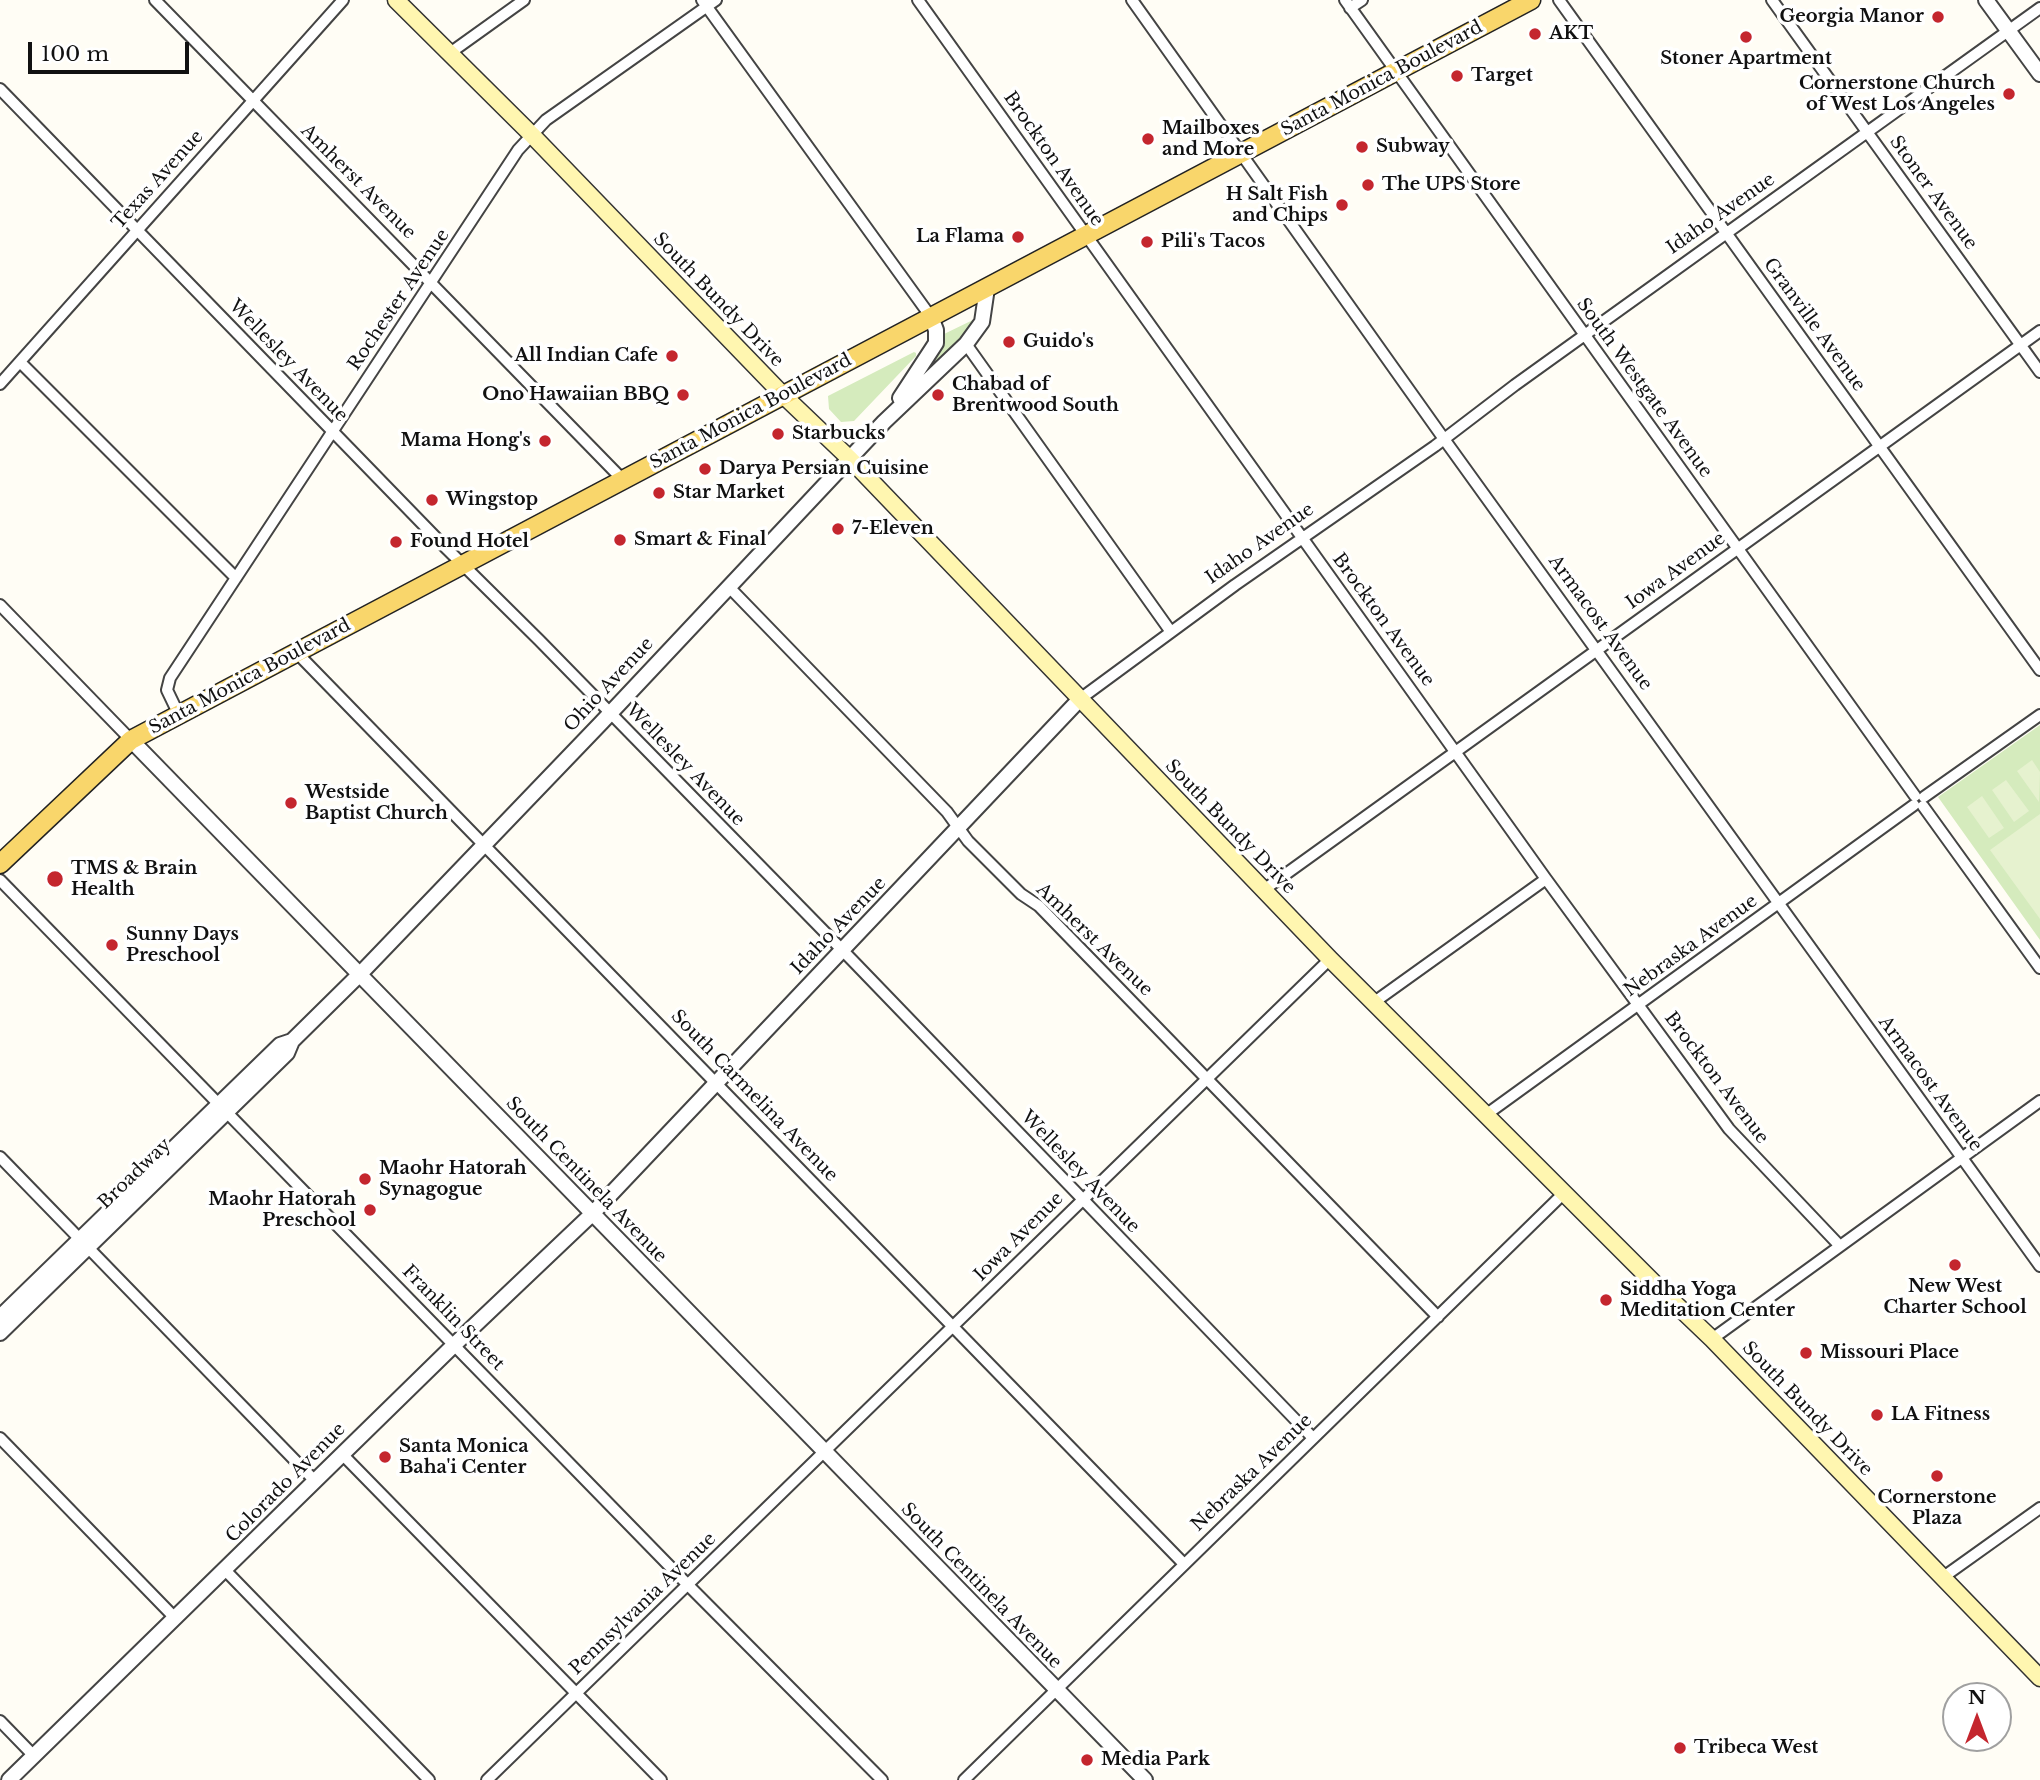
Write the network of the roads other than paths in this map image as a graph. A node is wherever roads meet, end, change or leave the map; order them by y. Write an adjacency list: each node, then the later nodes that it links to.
1 (155, 0): 20 (street, Amherst Avenue)
2 (343, 0): 20 (street, Texas Avenue)
3 (396, 0): 16 (main road, South Bundy Drive)
4 (524, 0): 16 (street)
5 (918, 0): 26 (street, Brockton Avenue)
6 (1132, 0): 23 (street, Armacost Avenue)
7 (1362, 0): 13 (street)
8 (1531, 0): 17 (main road, Santa Monica Boulevard)
9 (1559, 0): 25 (street, Granville Avenue)
10 (1772, 0): 21 (street, Stoner Avenue)
11 (1986, 0): 15 (street)
12 (709, 2): 22 (street, Rochester Avenue); 29 (street)
13 (1348, 4): 17 (street, South Westgate Avenue)
14 (2040, 8): 15 (street, Idaho Avenue)
15 (2009, 31): 18 (street); 21 (street, Idaho Avenue)
16 (450, 53): 22 (main road, South Bundy Drive)
17 (1396, 71): 23 (main road, Santa Monica Boulevard); 31 (street, South Westgate Avenue)
18 (2040, 74)
19 (0, 89): 24 (street, Wellesley Avenue)
20 (252, 101): 24 (street, Texas Avenue); 27 (street, Amherst Avenue)
21 (1868, 133): 25 (street, Idaho Avenue); 33 (street, Stoner Avenue)
22 (530, 134): 27 (street, Rochester Avenue); 37 (main road, South Bundy Drive)
23 (1241, 153): 26 (main road, Santa Monica Boulevard); 40 (street, Armacost Avenue)
24 (137, 229): 34 (street, Texas Avenue); 39 (street, Wellesley Avenue)
25 (1727, 234): 31 (street, Idaho Avenue); 41 (street, Granville Avenue)
26 (1086, 235): 28 (main road, Santa Monica Boulevard); 44 (street, Brockton Avenue)
27 (431, 282): 39 (street, Rochester Avenue); 43 (street, Amherst Avenue)
28 (987, 288): 29 (main road, Santa Monica Boulevard); 32 (street, Ohio Avenue)
29 (931, 317): 37 (main road, Santa Monica Boulevard); 38 (street, Ohio Avenue)
30 (2040, 331): 33 (street, Iowa Avenue)
31 (1585, 336): 40 (street, Idaho Avenue); 45 (street, South Westgate Avenue)
32 (966, 344): 38 (street, Ohio Avenue); 50 (street)
33 (2021, 344): 35 (street, Stoner Avenue); 41 (street, Iowa Avenue)
34 (20, 362): 36 (street, Texas Avenue); 47 (street)
35 (2040, 372)
36 (0, 384)
37 (783, 395): 42 (main road, South Bundy Drive); 43 (main road, Santa Monica Boulevard)
38 (884, 422): 42 (street, Ohio Avenue)
39 (332, 432): 46 (street, Wellesley Avenue); 47 (street, Rochester Avenue)
40 (1444, 439): 44 (street, Idaho Avenue); 51 (street, Armacost Avenue)
41 (1879, 446): 45 (street, Iowa Avenue); 53 (street, Granville Avenue)
42 (850, 458): 48 (street, Ohio Avenue); 54 (main road, South Bundy Drive)
43 (622, 480): 46 (main road, Santa Monica Boulevard)
44 (1303, 537): 50 (street, Idaho Avenue); 59 (street, Brockton Avenue)
45 (1738, 548): 51 (street, Iowa Avenue); 60 (street, South Westgate Avenue)
46 (462, 565): 52 (main road, Santa Monica Boulevard); 55 (street, Wellesley Avenue)
47 (236, 578): 56 (street, Rochester Avenue)
48 (729, 587): 55 (street, Ohio Avenue); 61 (street, Amherst Avenue)
49 (0, 605): 58 (street, South Centinela Avenue)
50 (1171, 632): 54 (street, Idaho Avenue)
51 (1597, 649): 59 (street, Iowa Avenue); 67 (street, Armacost Avenue)
52 (297, 653): 56 (main road, Santa Monica Boulevard); 62 (street, South Carmelina Avenue)
53 (2040, 670)
54 (1080, 699): 61 (street, Idaho Avenue); 66 (main road, South Bundy Drive)
55 (610, 713): 62 (street, Ohio Avenue); 68 (street, Wellesley Avenue)
56 (178, 715): 58 (main road, Santa Monica Boulevard)
57 (2040, 715): 60 (street, Nebraska Avenue)
58 (131, 740): 63 (main road, Santa Monica Boulevard); 71 (street, South Centinela Avenue)
59 (1456, 751): 64 (street, Brockton Avenue); 66 (street, Iowa Avenue)
60 (1919, 801): 67 (street, Nebraska Avenue); 70 (street, South Westgate Avenue)
61 (959, 827): 68 (street, Idaho Avenue); 74 (street, Amherst Avenue)
62 (484, 845): 71 (street, Ohio Avenue); 75 (street, South Carmelina Avenue)
63 (0, 864)
64 (1546, 879): 72 (street); 73 (street, Brockton Avenue)
65 (0, 880): 77 (street, Franklin Street)
66 (1265, 889): 69 (main road, South Bundy Drive)
67 (1779, 904): 73 (street, Nebraska Avenue); 80 (street, Armacost Avenue)
68 (842, 951): 75 (street, Idaho Avenue); 82 (street, Wellesley Avenue)
69 (1330, 959): 72 (main road, South Bundy Drive); 74 (street, Iowa Avenue)
70 (2040, 968)
71 (361, 973): 77 (street, Broadway); 83 (street, South Centinela Avenue)
72 (1373, 1003): 78 (main road, South Bundy Drive)
73 (1639, 1005): 78 (street, Nebraska Avenue); 85 (street, Brockton Avenue)
74 (1208, 1078): 82 (street, Iowa Avenue); 88 (street, Amherst Avenue)
75 (717, 1082): 83 (street, Idaho Avenue); 89 (street, South Carmelina Avenue)
76 (2040, 1101): 80 (street)
77 (224, 1107): 84 (street, Broadway); 92 (street, Franklin Street)
78 (1487, 1114): 81 (main road, South Bundy Drive)
79 (0, 1157): 84 (street)
80 (1961, 1158): 85 (street); 86 (street, Armacost Avenue)
81 (1565, 1192): 88 (street, Nebraska Avenue); 91 (main road, South Bundy Drive)
82 (1082, 1199): 89 (street, Iowa Avenue); 94 (street, Wellesley Avenue)
83 (592, 1214): 92 (street, Colorado Avenue); 95 (street, South Centinela Avenue)
84 (84, 1243): 87 (street, Broadway); 90 (street, Broadway); 97 (street)
85 (1839, 1245): 91 (street)
86 (2040, 1266)
87 (0, 1317)
88 (1438, 1317): 94 (street, Nebraska Avenue)
89 (953, 1326): 95 (street, Iowa Avenue); 99 (street, South Carmelina Avenue)
90 (0, 1333)
91 (1712, 1339): 101 (main road, South Bundy Drive)
92 (454, 1345): 96 (street, Colorado Avenue); 102 (street, Franklin Street)
93 (0, 1438): 103 (street)
94 (1313, 1438): 99 (street, Nebraska Avenue)
95 (824, 1452): 102 (street, Pennsylvania Avenue); 105 (street, South Centinela Avenue)
96 (342, 1454): 97 (street, Colorado Avenue); 106 (street)
97 (315, 1480): 100 (street, Colorado Avenue)
98 (2040, 1508): 101 (street)
99 (1184, 1564): 105 (street, Nebraska Avenue)
100 (225, 1570): 103 (street, Colorado Avenue); 110 (street)
101 (1942, 1578): 104 (main road, South Bundy Drive)
102 (688, 1585): 106 (street, Pennsylvania Avenue); 113 (street, Franklin Street)
103 (175, 1618): 108 (street, Colorado Avenue)
104 (2040, 1678)
105 (1057, 1690): 114 (street, Nebraska Avenue); 115 (street, South Centinela Avenue)
106 (576, 1693): 111 (street, Pennsylvania Avenue); 112 (street)
107 (0, 1721): 108 (street)
108 (34, 1756): 109 (street, Colorado Avenue)
109 (9, 1780)
110 (429, 1780)
111 (487, 1780)
112 (661, 1780)
113 (882, 1780)
114 (964, 1780)
115 (1145, 1780)

